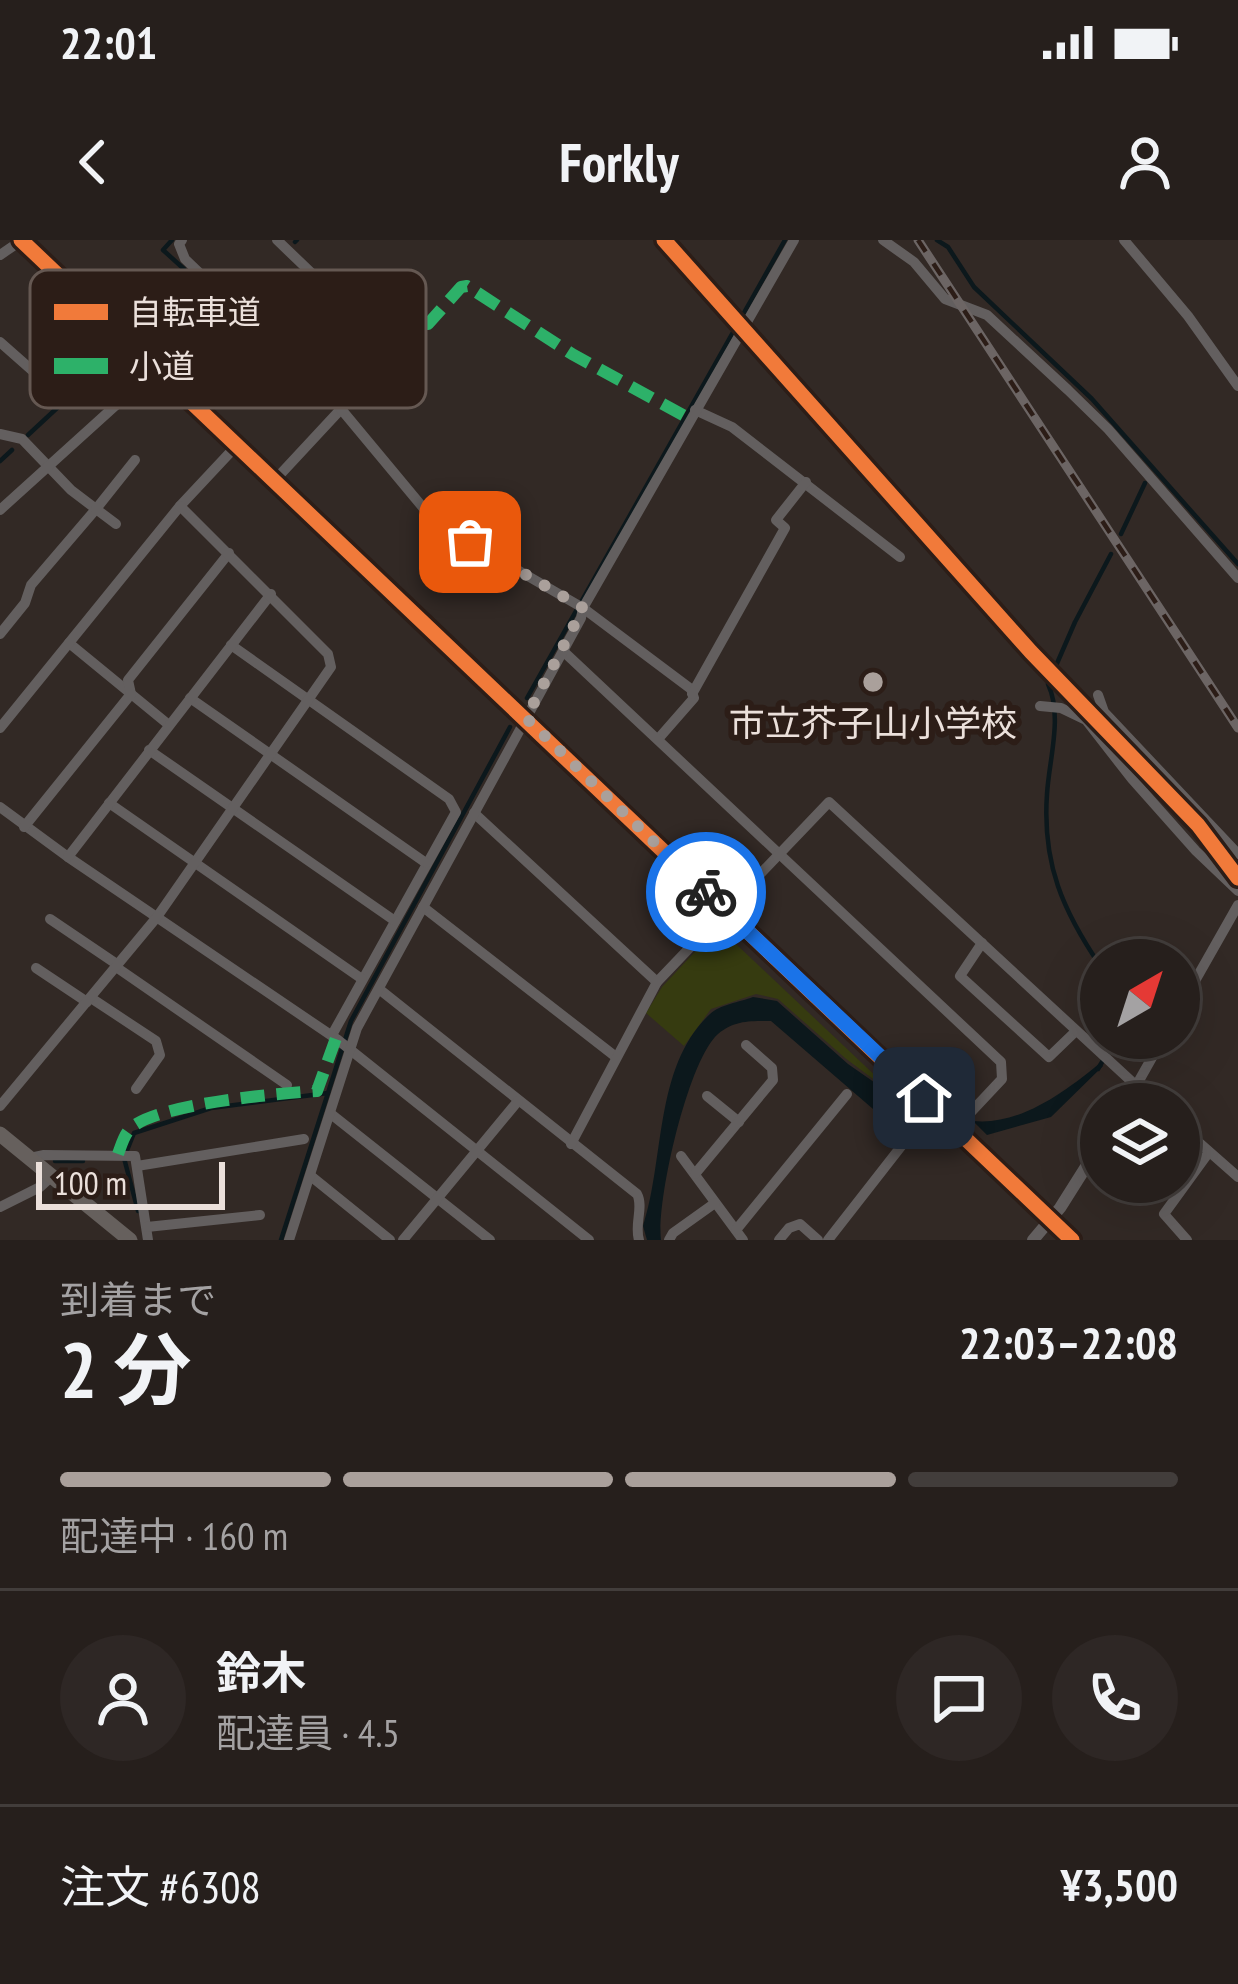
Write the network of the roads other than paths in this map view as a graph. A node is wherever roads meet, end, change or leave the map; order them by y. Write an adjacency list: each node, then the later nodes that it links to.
1 (22, 240): 7 (street); 8 (street)
2 (182, 240): 9 (street)
3 (794, 240): 17 (street)
4 (884, 240): 30 (street)
5 (1124, 240): 13 (street)
6 (281, 242): 10 (street)
7 (0, 255)
8 (54, 270)
9 (196, 270)
10 (310, 270)
11 (0, 342): 12 (street)
12 (30, 368)
13 (1238, 386)
14 (111, 408): 21 (street)
15 (200, 408): 19 (street)
16 (341, 410): 22 (street); 32 (street)
17 (695, 410): 23 (street); 32 (street)
18 (0, 434): 21 (street)
19 (238, 444): 22 (street); 24 (street)
20 (135, 460): 25 (street)
21 (47, 464): 25 (street); 26 (street)
22 (275, 480): 44 (street)
23 (806, 482): 29 (street); 39 (street)
24 (180, 506): 28 (street); 34 (street)
25 (96, 509): 27 (street); 33 (street)
26 (0, 510)
27 (116, 524)
28 (229, 554): 31 (street); 38 (street)
29 (900, 557)
30 (1238, 578)
31 (271, 594): 35 (street); 42 (street)
32 (579, 606): 36 (street); 39 (street)
33 (0, 634)
34 (69, 643): 38 (street); 46 (street)
35 (231, 645): 41 (street); 42 (street)
36 (563, 651): 44 (street); 47 (street)
37 (1052, 672): 60 (street)
38 (130, 694): 45 (street); 54 (street)
39 (692, 694): 47 (street)
40 (1098, 694): 56 (street)
41 (190, 698): 45 (street); 49 (street)
42 (308, 700): 49 (street); 59 (street)
43 (1050, 707): 61 (street)
44 (526, 718): 53 (street); 64 (street)
45 (169, 725): 48 (street)
46 (0, 728)
47 (659, 738): 55 (street)
48 (149, 750): 50 (street); 52 (street)
49 (270, 754): 52 (street); 59 (street)
50 (109, 803): 57 (street); 58 (street)
51 (1, 809): 54 (street)
52 (232, 809): 58 (street); 67 (street)
53 (474, 813): 63 (street); 73 (street)
54 (24, 827): 57 (street)
55 (779, 854): 64 (street); 68 (street); 89 (street)
56 (1238, 854)
57 (68, 857): 65 (street)
58 (195, 862): 65 (street); 72 (street)
59 (426, 863): 67 (street)
60 (1238, 878)
61 (1238, 890)
62 (1238, 905): 71 (street)
63 (423, 907): 74 (street); 79 (street)
64 (725, 910): 73 (street); 89 (street)
65 (158, 916): 69 (street); 77 (street)
66 (50, 919): 69 (street)
67 (395, 922): 72 (street)
68 (982, 943): 76 (street); 76 (street)
69 (117, 966): 75 (street); 81 (street)
70 (36, 968): 75 (street)
71 (1200, 972)
72 (362, 979): 77 (street)
73 (656, 982): 79 (street)
74 (379, 989): 77 (street); 85 (street)
75 (89, 1000): 82 (street); 86 (street)
76 (1076, 1031): 80 (street)
77 (341, 1042): 87 (street); 95 (street)
78 (746, 1045): 88 (street)
79 (616, 1057): 94 (street)
80 (1133, 1083)
81 (287, 1085)
82 (136, 1089)
83 (848, 1094): 111 (street)
84 (707, 1096): 88 (street)
85 (518, 1101): 94 (street); 95 (street)
86 (0, 1106)
87 (331, 1114): 103 (street); 105 (street)
88 (739, 1122): 100 (street)
89 (956, 1128): 109 (street)
90 (0, 1134): 98 (main road)
91 (910, 1135): 122 (street)
92 (304, 1139): 99 (street)
93 (1200, 1143): 96 (street)
94 (571, 1144): 118 (street)
95 (478, 1150): 105 (street); 117 (street)
96 (1209, 1151): 104 (street); 125 (street)
97 (681, 1156): 100 (street)
98 (30, 1159): 99 (street); 102 (main road)
99 (137, 1166): 110 (street)
100 (694, 1174): 106 (street)
101 (1080, 1174): 109 (street)
102 (52, 1176): 107 (street); 112 (main road)
103 (312, 1177): 113 (street); 114 (street)
104 (1238, 1177)
105 (438, 1198): 115 (street); 116 (street)
106 (715, 1203): 111 (street); 119 (street)
107 (0, 1207)
108 (260, 1215): 110 (street)
109 (1050, 1219): 123 (street); 124 (street)
110 (148, 1233)
111 (739, 1235)
112 (130, 1240)
113 (289, 1240)
114 (390, 1240)
115 (403, 1240)
116 (490, 1240)
117 (589, 1240)
118 (639, 1240)
119 (669, 1240)
120 (779, 1240): 121 (street)
121 (818, 1240)
122 (828, 1240)
123 (1033, 1240)
124 (1072, 1240)
125 (1187, 1240)

